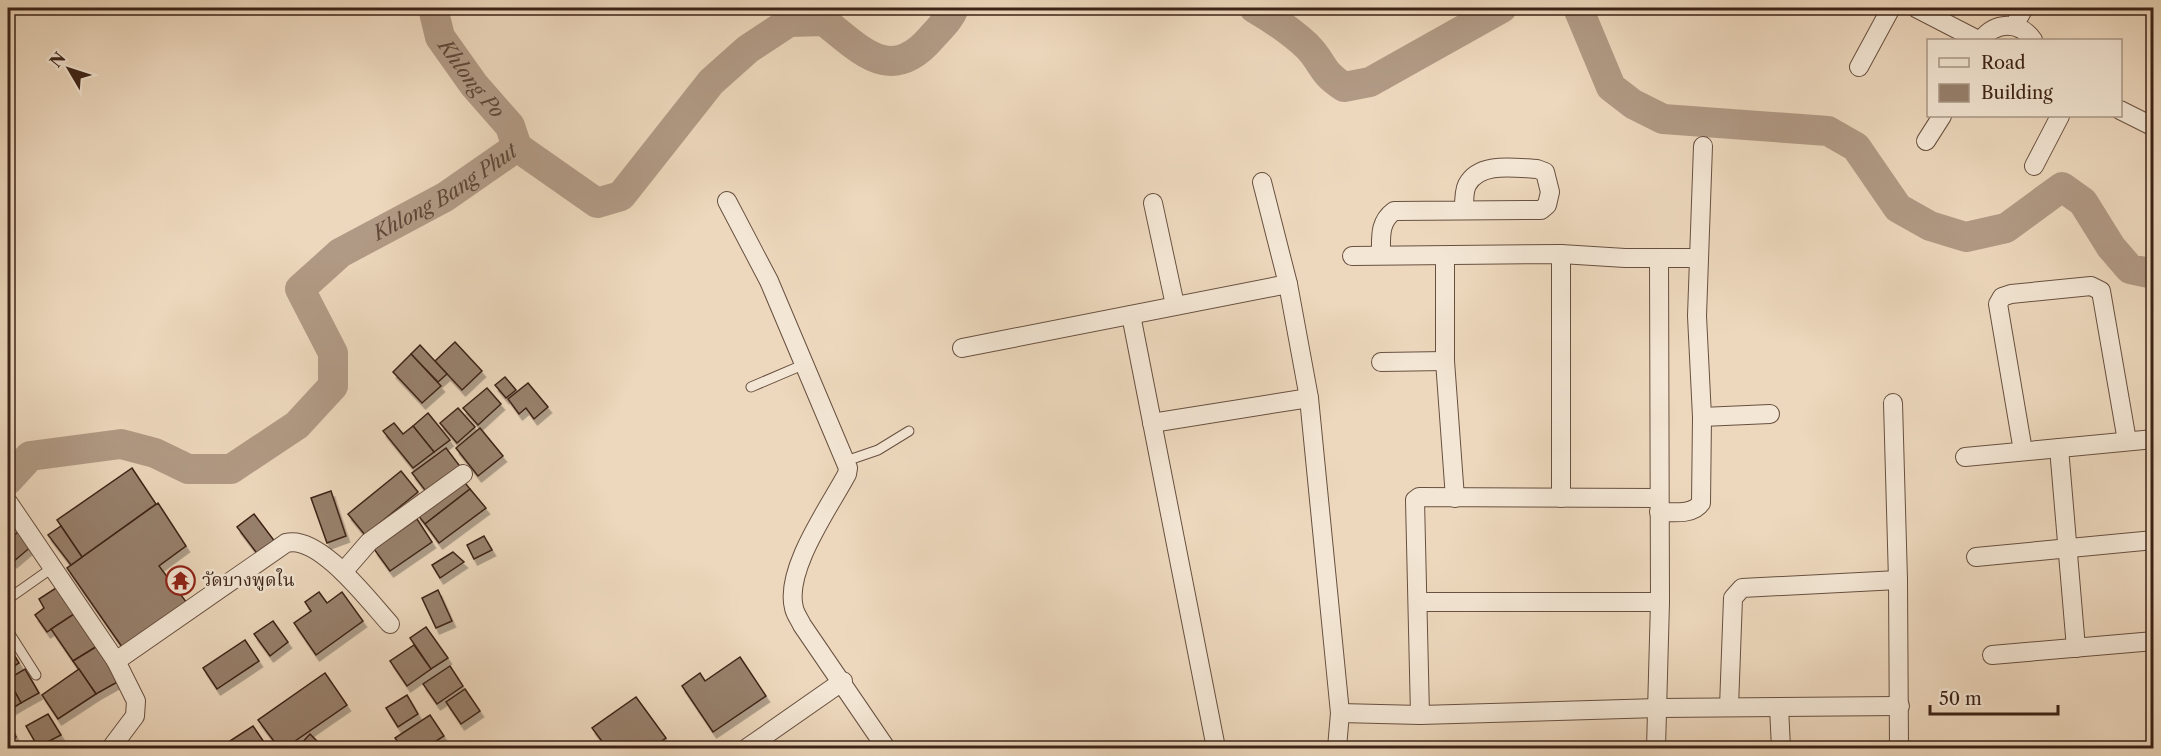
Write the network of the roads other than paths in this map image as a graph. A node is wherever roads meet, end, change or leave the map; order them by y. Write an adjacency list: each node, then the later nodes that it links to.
1 (1891, 8): 8 (street)
2 (1917, 8): 5 (street)
3 (2024, 8): 4 (street)
4 (2014, 26): 6 (street); 7 (street)
5 (1978, 39)
6 (1981, 39)
7 (2032, 39)
8 (1859, 66)
9 (2122, 111): 12 (street)
10 (1941, 117): 13 (street)
11 (2059, 117): 15 (street)
12 (2154, 128)
13 (1926, 141)
14 (1703, 146): 25 (street)
15 (2034, 166)
16 (1263, 182): 26 (street)
17 (727, 201): 32 (street)
18 (1153, 203): 27 (street)
19 (1464, 209): 19 (street); 21 (street)
20 (1562, 254): 23 (street); 24 (street); 48 (street)
21 (1381, 255): 22 (street); 23 (street)
22 (1352, 256)
23 (1445, 256): 30 (street)
24 (1659, 258): 25 (street); 50 (street)
25 (1697, 258): 37 (street)
26 (1288, 284): 27 (street); 34 (street)
27 (1175, 305): 28 (street)
28 (1131, 315): 29 (street); 38 (street)
29 (962, 348)
30 (1445, 361): 31 (street); 47 (street)
31 (1381, 362)
32 (804, 364): 33 (lane); 45 (street)
33 (751, 387)
34 (1310, 398): 38 (street); 72 (street)
35 (1893, 403): 56 (street)
36 (1770, 414): 37 (street)
37 (1702, 417): 50 (street)
38 (1152, 423): 77 (street)
39 (909, 431): 45 (lane)
40 (2154, 439): 41 (street)
41 (2127, 441): 42 (street); 43 (street)
42 (2059, 448): 43 (street); 52 (street)
43 (2023, 451): 44 (street)
44 (1965, 457)
45 (846, 460): 67 (street)
46 (463, 474): 55 (street)
47 (1455, 498): 48 (street); 58 (street)
48 (1561, 498): 50 (street)
49 (8, 502): 54 (street)
50 (1659, 505): 59 (street)
51 (2154, 540): 52 (street)
52 (2066, 548): 53 (street); 63 (street)
53 (1976, 557)
54 (52, 568): 57 (lane); 65 (street)
55 (343, 572): 60 (street); 65 (street)
56 (1898, 580): 68 (street); 69 (street)
57 (8, 600)
58 (1419, 602): 59 (street); 73 (street)
59 (1660, 602): 71 (street)
60 (390, 624)
61 (8, 631): 66 (lane)
62 (2154, 641): 63 (street)
63 (2076, 648): 64 (street)
64 (1992, 655)
65 (116, 661): 74 (street)
66 (36, 675)
67 (843, 681): 75 (street); 76 (street)
68 (1900, 706): 70 (street); 81 (street)
69 (1729, 707): 70 (street); 71 (street)
70 (1779, 707): 80 (street)
71 (1658, 708): 73 (street); 79 (street)
72 (1340, 713): 73 (street); 78 (street)
73 (1420, 715)
74 (111, 748)
75 (747, 748)
76 (886, 748)
77 (1216, 748)
78 (1337, 748)
79 (1656, 748)
80 (1781, 748)
81 (1899, 748)

